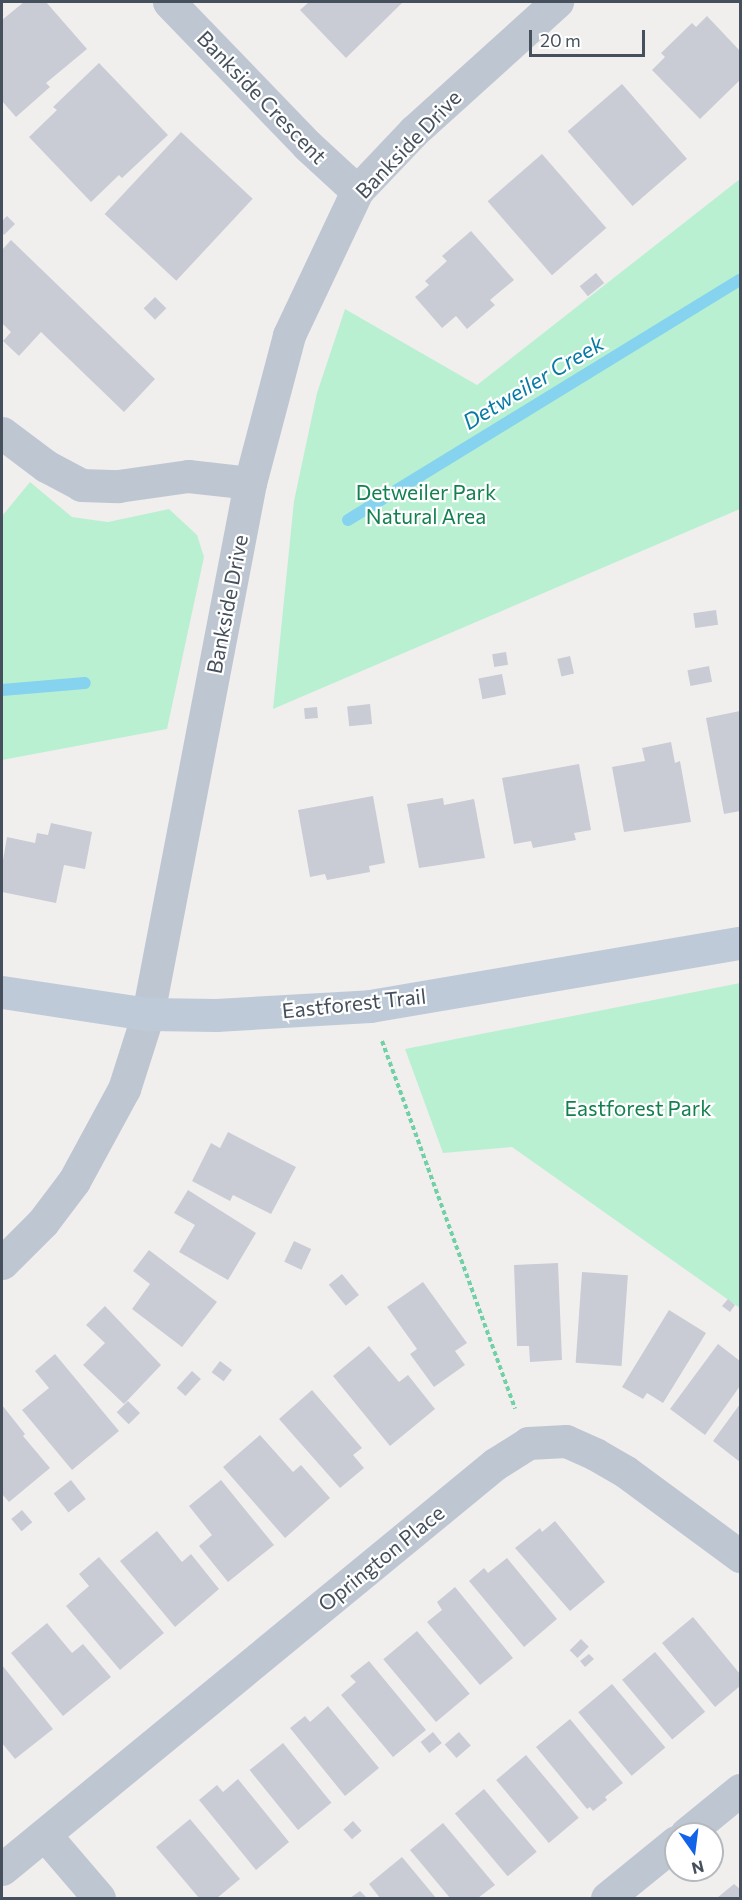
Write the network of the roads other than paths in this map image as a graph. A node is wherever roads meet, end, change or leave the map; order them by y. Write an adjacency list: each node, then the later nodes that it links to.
1 (169, 2): 3 (street, Bankside Crescent)
2 (557, 2): 3 (street, Bankside Drive)
3 (357, 191): 5 (street, Bankside Drive)
4 (2, 433): 5 (street)
5 (250, 483): 8 (street, Bankside Drive)
6 (741, 943): 8 (street, Eastforest Trail)
7 (2, 992): 8 (street, Eastforest Trail)
8 (148, 1014): 9 (street, Bankside Drive)
9 (2, 1263)
10 (741, 1556): 13 (street, Oprington Place)
11 (741, 1790): 12 (street)
12 (701, 1822)
13 (45, 1835): 15 (street, Oprington Place); 16 (street)
14 (664, 1852): 17 (street)
15 (2, 1869)
16 (99, 1899)
17 (607, 1899)

